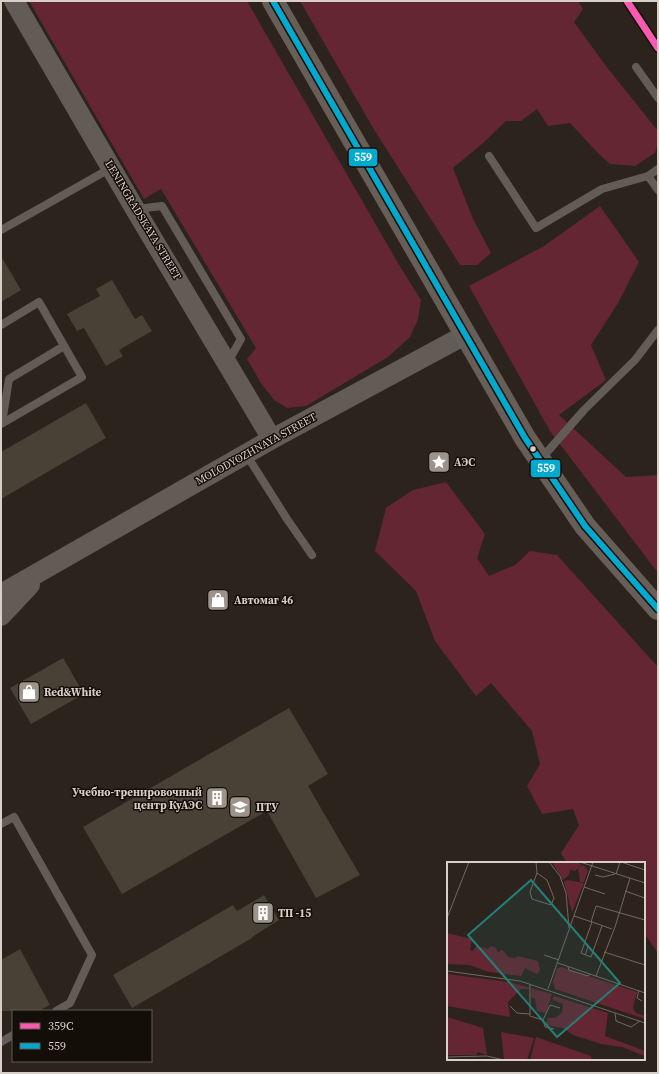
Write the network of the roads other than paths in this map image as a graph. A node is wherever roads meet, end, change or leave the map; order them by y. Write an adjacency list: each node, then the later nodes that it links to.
1 (14, 1): 6 (street, LENINGRADSKAYA STREET)
2 (273, 1): 13 (main road)
3 (636, 67): 4 (lane)
4 (658, 98)
5 (489, 156): 8 (lane)
6 (112, 168): 10 (lane); 16 (street, LENINGRADSKAYA STREET)
7 (658, 169): 8 (lane)
8 (648, 176): 9 (lane)
9 (658, 190)
10 (1, 230)
11 (1, 325): 14 (lane)
12 (658, 330): 18 (lane)
13 (465, 335): 16 (street, MOLODYOZHNAYA STREET); 18 (main road)
14 (64, 346): 15 (lane); 15 (lane)
15 (2, 424)
16 (272, 439): 17 (street, MOLODYOZHNAYA STREET)
17 (246, 454): 19 (lane); 20 (street, MOLODYOZHNAYA STREET)
18 (540, 460): 22 (main road)
19 (312, 555)
20 (48, 566): 21 (street, MOLODYOZHNAYA STREET); 23 (street, MOLODYOZHNAYA STREET)
21 (1, 594)
22 (658, 609)
23 (1, 616)
24 (1, 824): 25 (lane)
25 (58, 1010)
26 (12, 1036): 27 (lane)
27 (1, 1042)

